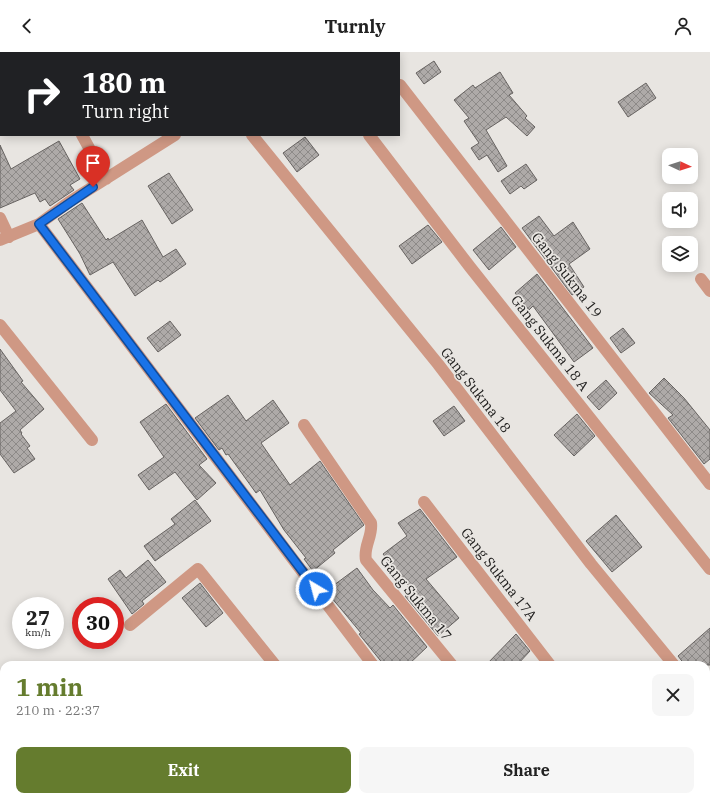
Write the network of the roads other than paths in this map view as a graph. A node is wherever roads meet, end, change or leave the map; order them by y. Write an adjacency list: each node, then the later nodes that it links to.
1 (400, 85): 15 (street, Gang Sukma 19)
2 (83, 136): 6 (street)
3 (173, 136): 6 (street)
4 (253, 136): 23 (street, Gang Sukma 18)
5 (370, 136): 17 (street, Gang Sukma 18 A)
6 (106, 179): 8 (street)
7 (0, 218): 9 (street)
8 (39, 224): 9 (street); 20 (street)
9 (4, 238)
10 (701, 279): 11 (street)
11 (710, 291)
12 (0, 325): 14 (street)
13 (304, 425): 21 (street, Gang Sukma 17)
14 (92, 440)
15 (710, 484)
16 (424, 502): 22 (street, Gang Sukma 17A)
17 (710, 568)
18 (130, 625): 19 (street)
19 (272, 661)
20 (370, 661)
21 (449, 661)
22 (547, 661)
23 (671, 661)

